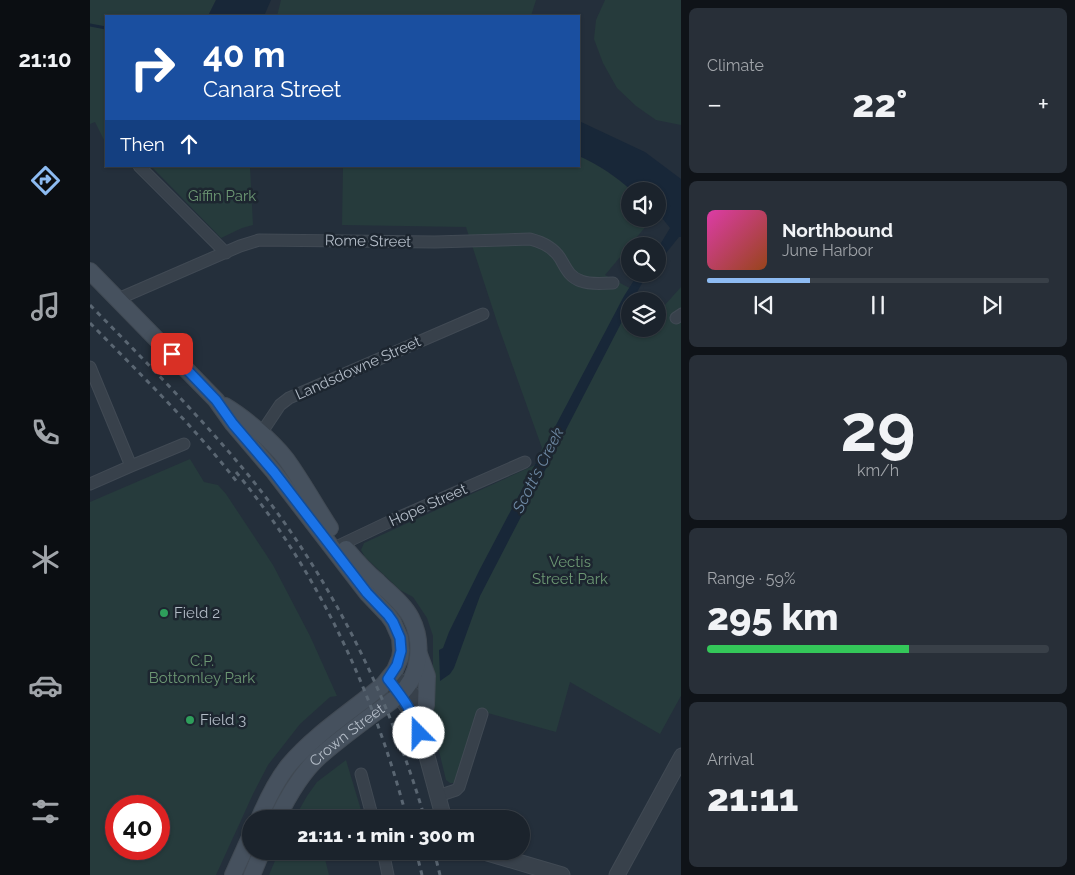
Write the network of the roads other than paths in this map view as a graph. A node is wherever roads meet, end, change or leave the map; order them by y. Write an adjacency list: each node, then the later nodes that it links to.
1 (140, 167): 2 (street)
2 (226, 253): 4 (street, Rome Street); 5 (street, Rome Street)
3 (90, 271): 5 (main road)
4 (613, 283)
5 (118, 299): 8 (main road)
6 (482, 314): 8 (street, Landsdowne Street)
7 (90, 367): 11 (street)
8 (256, 440): 13 (main road)
9 (184, 444): 11 (street)
10 (525, 462): 13 (street, Hope Street)
11 (131, 466): 12 (street)
12 (90, 484)
13 (337, 547): 14 (main road); 15 (main road)
14 (419, 654): 16 (main road, Crown Street); 17 (main road)
15 (390, 677): 16 (street); 23 (main road, Crown Street)
16 (403, 691): 17 (street); 20 (street); 24 (main road, Crown Street)
17 (424, 712): 20 (street)
18 (482, 714): 22 (street)
19 (681, 756): 35 (street)
20 (428, 760): 22 (street)
21 (361, 774): 25 (street)
22 (438, 796): 26 (street)
23 (264, 810)
24 (282, 810)
25 (371, 810)
26 (442, 810)
27 (242, 856): 31 (main road)
28 (258, 860): 32 (main road)
29 (385, 860): 33 (street)
30 (511, 860): 34 (street)
31 (233, 875)
32 (252, 875)
33 (388, 875)
34 (562, 875)
35 (617, 875)

